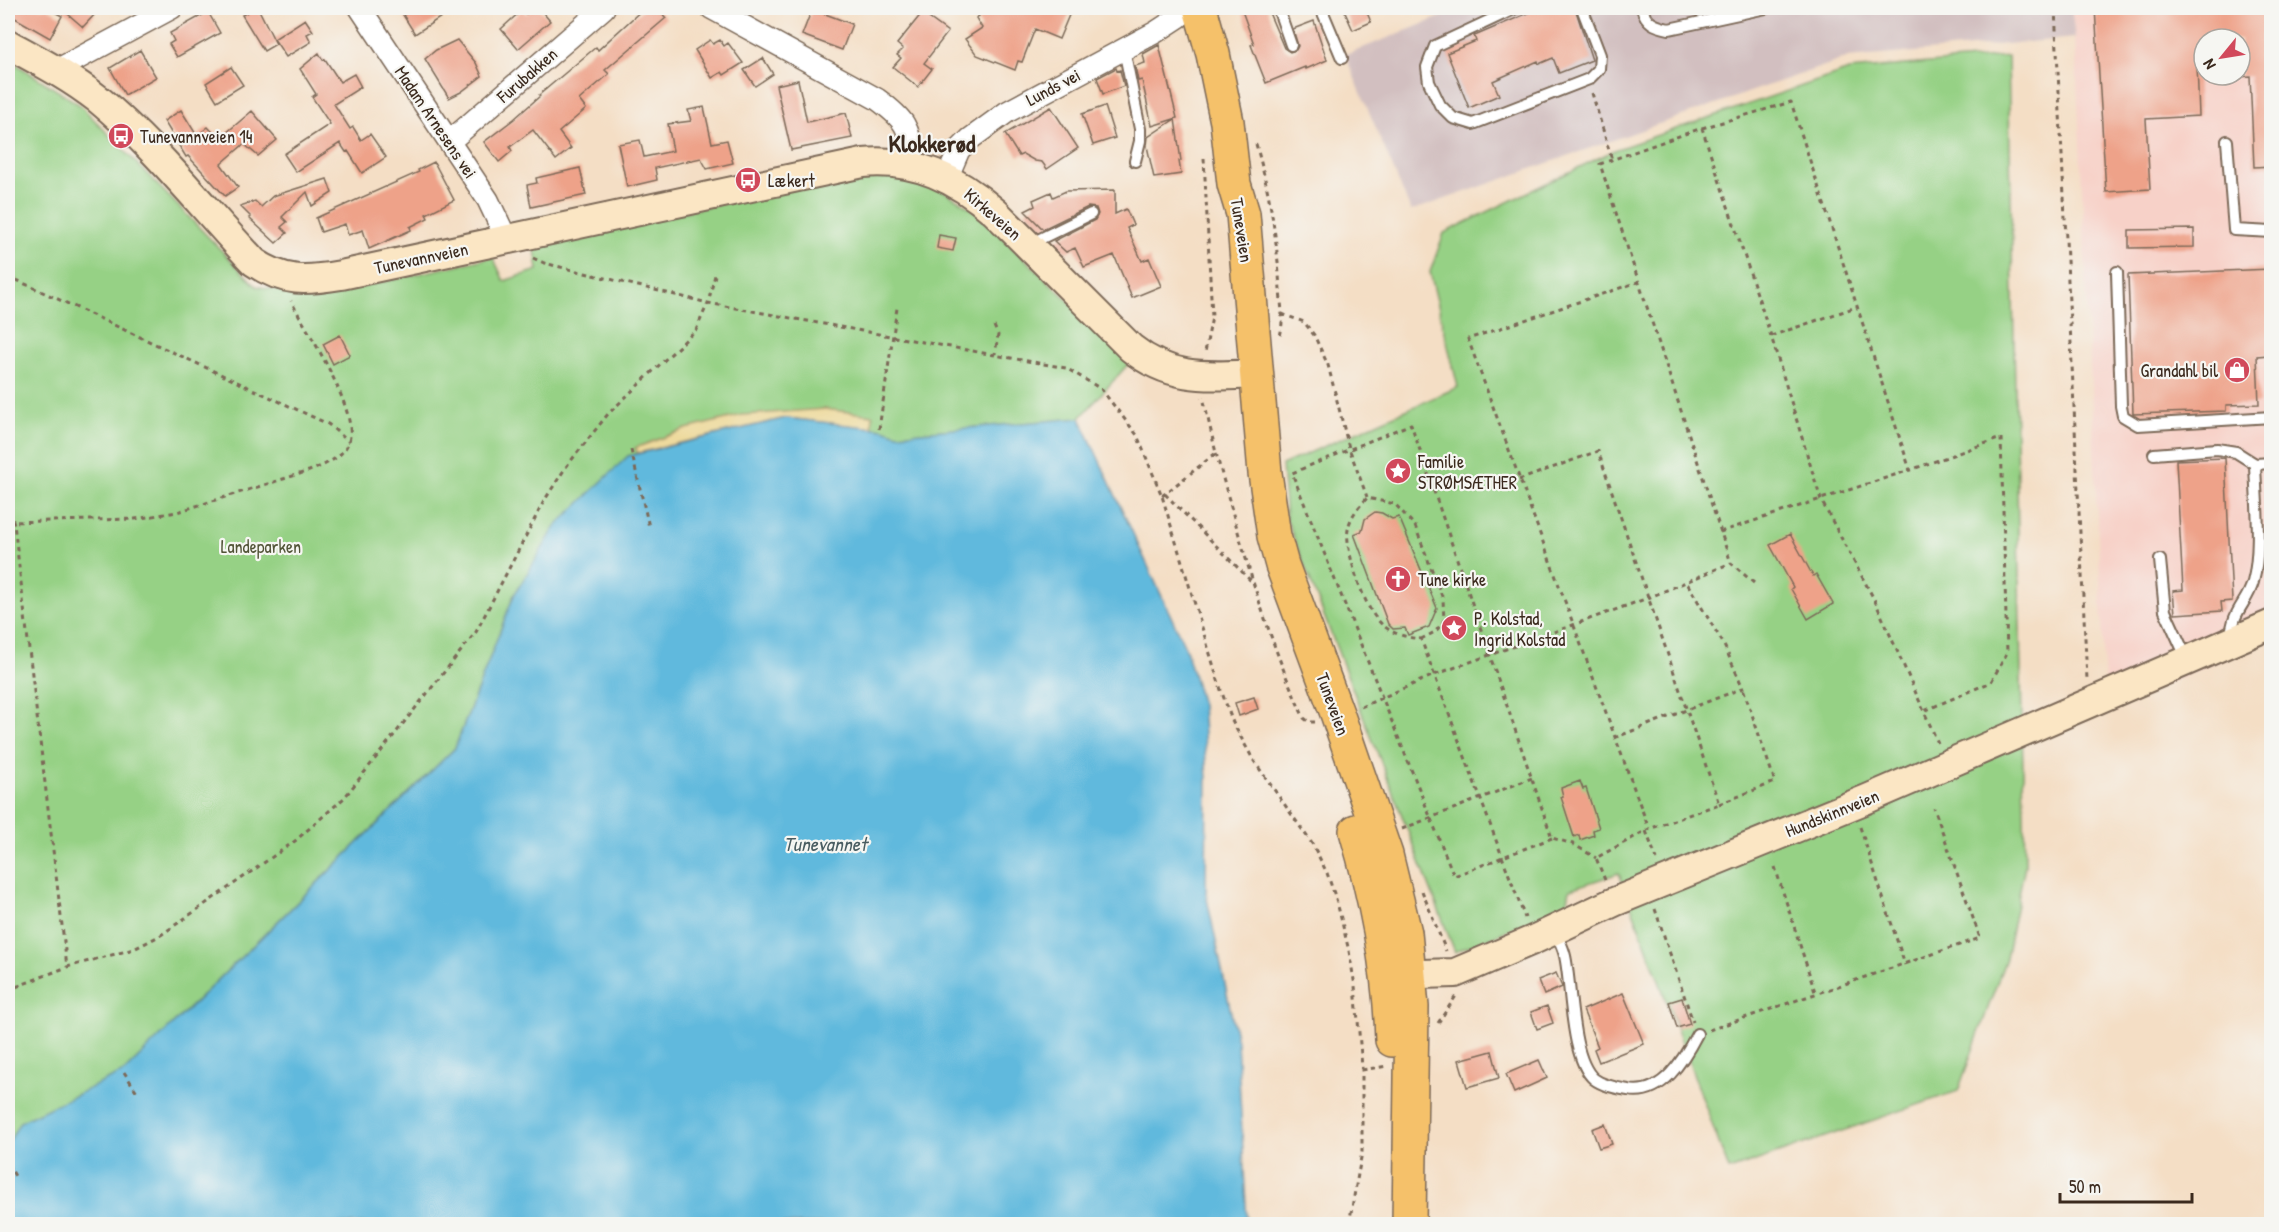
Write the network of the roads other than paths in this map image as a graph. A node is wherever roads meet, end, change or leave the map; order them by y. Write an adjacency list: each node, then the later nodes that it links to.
1 (172, 8): 16 (street)
2 (360, 8): 18 (street, Madam Arnesens vei)
3 (604, 8): 18 (street, Furubakken)
4 (711, 8): 20 (street)
5 (1278, 8): 13 (lane)
6 (1320, 8): 15 (lane)
7 (1516, 8): 8 (lane)
8 (1582, 8)
9 (1642, 8): 10 (lane)
10 (1766, 8)
11 (1189, 12): 14 (street, Lunds vei); 27 (main road, Tuneveien)
12 (8, 44): 16 (street, Tunevannveien)
13 (1291, 45)
14 (1124, 49): 19 (lane); 21 (street, Lunds vei)
15 (1342, 58)
16 (60, 72): 24 (street, Tunevannveien)
17 (2227, 141): 23 (lane)
18 (449, 142): 24 (street, Madam Arnesens vei)
19 (1135, 160)
20 (915, 167): 21 (street, Kirkeveien); 24 (street, Tunevannveien)
21 (947, 178): 25 (street, Kirkeveien)
22 (1091, 214): 25 (lane)
23 (2271, 232)
24 (507, 240)
25 (1031, 247): 27 (street, Kirkeveien)
26 (2116, 272): 28 (lane)
27 (1247, 375): 37 (main road, Tuneveien)
28 (2271, 417)
29 (2154, 454): 31 (lane)
30 (2271, 463): 31 (lane)
31 (2255, 464): 34 (lane)
32 (2160, 560): 35 (lane)
33 (2271, 624): 34 (street, Hundskinnveien)
34 (2231, 641): 35 (street, Hundskinnveien)
35 (2188, 660): 36 (street, Hundskinnveien)
36 (1544, 935): 37 (street, Hundskinnveien); 38 (lane)
37 (1398, 975): 39 (main road, Tuneveien); 40 (main road, Tuneveien)
38 (1697, 1034)
39 (1391, 1224)
40 (1409, 1224)

